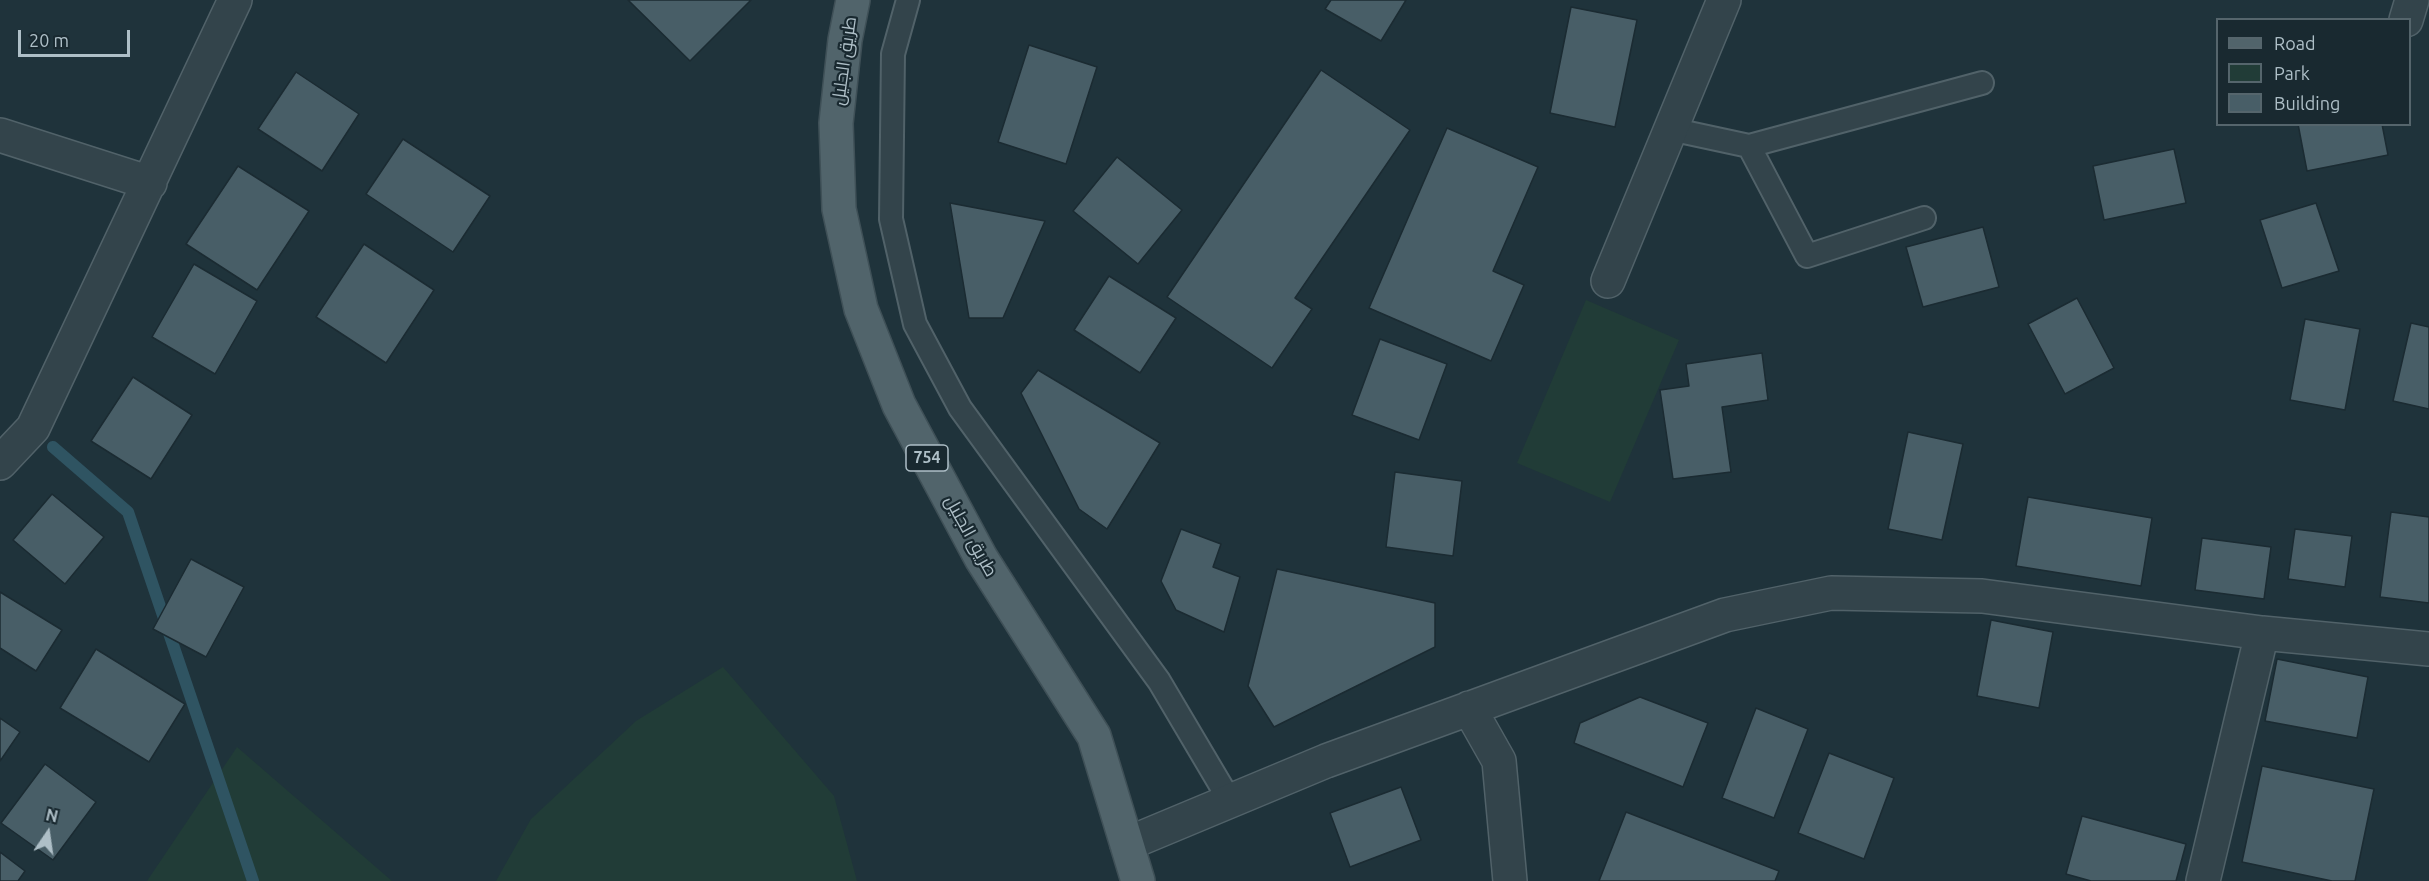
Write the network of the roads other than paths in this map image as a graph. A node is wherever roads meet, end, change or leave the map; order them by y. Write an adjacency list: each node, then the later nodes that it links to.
1 (235, 0): 11 (street)
2 (854, 0): 19 (main road, طريق الجليل / 754)
3 (908, 0): 18 (lane)
4 (1724, 0): 8 (street)
5 (2412, 0): 6 (street)
6 (2407, 18)
7 (1982, 83): 10 (lane)
8 (1670, 129): 10 (lane); 13 (street)
9 (0, 135): 11 (street)
10 (1749, 146): 12 (lane)
11 (150, 183): 14 (street)
12 (1924, 218)
13 (1608, 281)
14 (0, 463)
15 (2262, 633): 16 (street); 17 (street); 22 (street)
16 (2429, 649)
17 (1469, 708): 18 (street); 21 (street)
18 (1230, 801): 19 (street)
19 (1127, 844): 20 (main road, طريق الجليل / 754)
20 (1138, 881)
21 (1510, 881)
22 (2203, 881)

